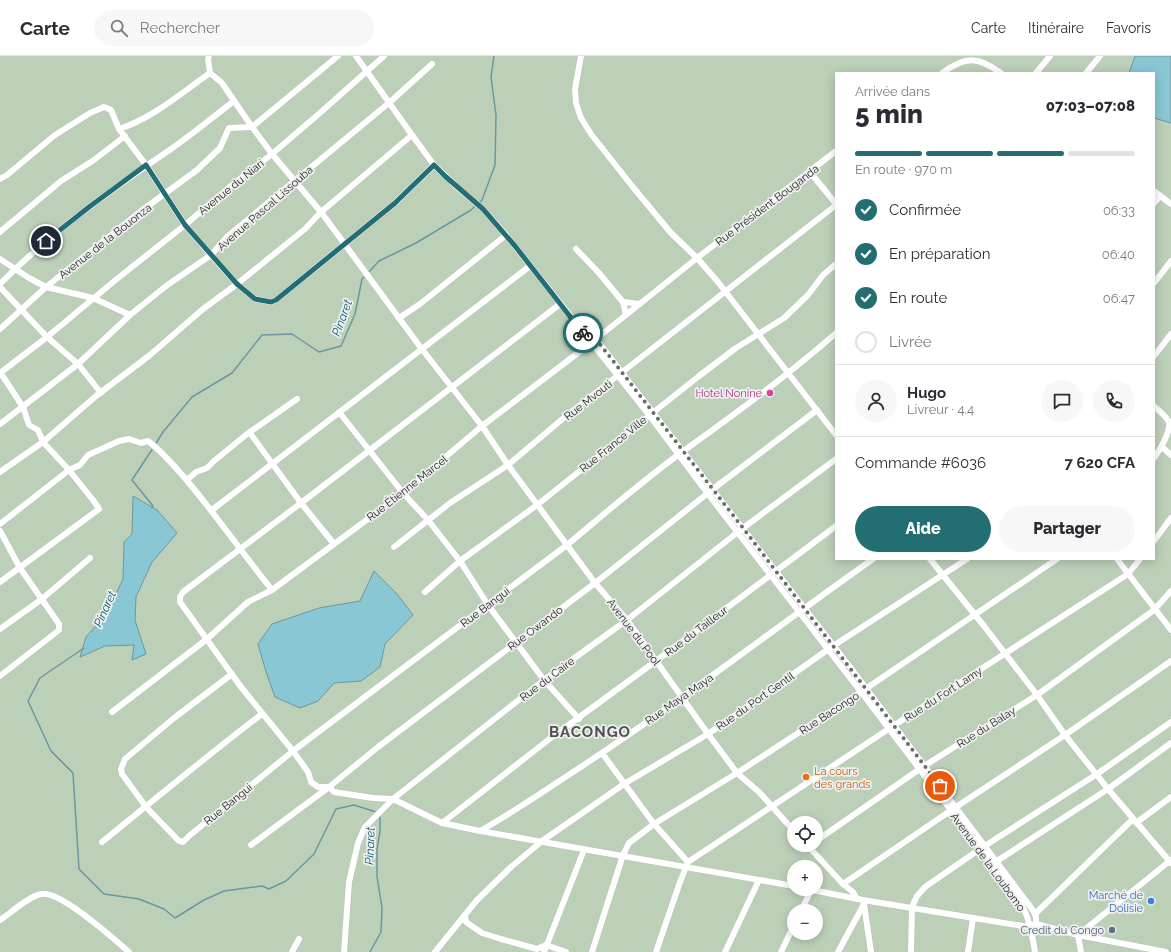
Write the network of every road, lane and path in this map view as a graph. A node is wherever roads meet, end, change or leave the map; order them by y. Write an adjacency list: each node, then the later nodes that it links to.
1 (209, 56): 15 (street)
2 (338, 56): 18 (street)
3 (356, 56): 10 (street)
4 (384, 56): 10 (street, Avenue du Niari)
5 (581, 56): 43 (street)
6 (1050, 56): 13 (street)
7 (1100, 56): 14 (street)
8 (979, 58): 11 (street); 12 (street)
9 (432, 64): 17 (street, Avenue Pascal Lissouba)
10 (368, 71): 17 (street); 23 (street, Avenue du Niari)
11 (944, 72)
12 (1000, 72)
13 (1037, 72)
14 (1087, 72)
15 (210, 73): 16 (street, Avenue du Pool); 19 (street)
16 (234, 101): 18 (street, Avenue du Pool); 24 (street)
17 (390, 102): 20 (street); 28 (street, Avenue Pascal Lissouba)
18 (252, 127): 23 (street, Avenue du Pool); 30 (street, Avenue de la Bouonza)
19 (119, 129): 21 (street); 27 (street)
20 (412, 135): 25 (street); 36 (street)
21 (125, 136): 24 (street); 38 (street)
22 (835, 153): 26 (street, Rue Président Bouganda)
23 (272, 154): 28 (street, Avenue du Pool); 37 (street, Avenue du Niari)
24 (146, 165): 30 (street); 48 (street)
25 (434, 165): 39 (street); 40 (street)
26 (810, 172): 33 (street); 43 (street, Rue Président Bouganda)
27 (0, 179)
28 (295, 182): 36 (street, Avenue du Pool); 42 (street, Avenue Pascal Lissouba)
29 (1155, 192): 31 (street)
30 (165, 194): 37 (street); 53 (street, Avenue de la Bouonza)
31 (1160, 196): 32 (street); 34 (street)
32 (1155, 202)
33 (835, 203)
34 (1171, 204)
35 (835, 205): 54 (street, Rue Mvouti)
36 (321, 212): 40 (street, Avenue du Pool); 51 (street)
37 (185, 225): 42 (street); 55 (street, Avenue du Niari)
38 (0, 232)
39 (506, 235): 47 (street); 62 (street)
40 (344, 244): 51 (street); 62 (street, Avenue du Pool)
41 (576, 249): 56 (street)
42 (211, 255): 51 (street); 60 (street, Avenue Pascal Lissouba)
43 (697, 258): 54 (street); 58 (street, Rue Étienne Marcel)
44 (0, 259): 48 (street)
45 (1171, 261): 49 (street)
46 (835, 265): 64 (street, Rue France Ville)
47 (530, 266): 57 (street); 69 (street)
48 (15, 269): 50 (street); 53 (street)
49 (1155, 282)
50 (0, 284)
51 (237, 284): 76 (street)
52 (0, 287): 59 (street)
53 (46, 287): 55 (street); 59 (street, Avenue de la Bouonza)
54 (725, 291): 64 (street); 74 (street, Rue Mvouti)
55 (93, 298): 60 (street); 67 (street, Avenue du Niari)
56 (623, 302): 58 (street); 61 (street)
57 (560, 304): 68 (street); 75 (street)
58 (640, 304): 61 (street, Rue Étienne Marcel)
59 (21, 310): 63 (street, Avenue de la Bouonza); 67 (street)
60 (130, 315): 71 (street, Avenue Pascal Lissouba)
61 (626, 315): 68 (street, Rue Étienne Marcel)
62 (399, 318): 69 (street, Avenue du Pool)
63 (0, 329)
64 (758, 334): 73 (street); 82 (street, Rue France Ville)
65 (835, 334): 73 (street, Rue Bangui)
66 (1171, 334): 70 (street)
67 (47, 337): 71 (street); 72 (street, Avenue du Niari)
68 (594, 341): 74 (street, Avenue de la Loubomo); 84 (street, Rue Étienne Marcel)
69 (421, 348): 75 (street, Avenue du Pool); 81 (street)
70 (1155, 355)
71 (78, 364): 76 (street); 78 (street, Avenue Pascal Lissouba)
72 (0, 372): 78 (street)
73 (789, 373): 80 (street); 90 (street, Rue Bangui)
74 (620, 375): 82 (street, Avenue de la Loubomo); 95 (street, Rue Mvouti)
75 (452, 387): 84 (street, Avenue du Pool); 89 (street)
76 (101, 394): 87 (street)
77 (297, 399): 85 (street)
78 (23, 407): 83 (street, Avenue Pascal Lissouba); 87 (street)
79 (1155, 407): 88 (street)
80 (817, 410): 86 (street); 99 (street, Rue Owando)
81 (339, 412): 89 (street); 94 (street)
82 (651, 413): 90 (street, Avenue de la Loubomo); 103 (street, Rue France Ville)
83 (0, 424)
84 (482, 426): 95 (street, Avenue du Pool); 100 (street, Rue Étienne Marcel)
85 (250, 433): 94 (street); 98 (street)
86 (835, 434)
87 (43, 442): 96 (street); 97 (street)
88 (1162, 447): 91 (street); 92 (street)
89 (370, 450): 100 (street); 102 (street)
90 (681, 453): 99 (street, Avenue de la Loubomo); 101 (street, Avenue de la Loubomo); 114 (street, Rue Bangui)
91 (1171, 454)
92 (1155, 457)
93 (835, 460): 109 (street, Rue du Caire)
94 (273, 464): 102 (street); 104 (street)
95 (508, 465): 103 (street, Avenue du Pool); 106 (street, Rue Mvouti)
96 (69, 470): 98 (street); 107 (street); 125 (street)
97 (0, 472)
98 (186, 480): 104 (street)
99 (713, 489): 101 (street, Rue Owando); 109 (street, Avenue de la Loubomo)
100 (403, 493): 106 (street); 113 (street, Rue Étienne Marcel)
101 (708, 494): 111 (street, Avenue de la Loubomo); 130 (street, Rue Owando)
102 (301, 503): 113 (street); 116 (street)
103 (537, 506): 114 (street, Avenue du Pool); 124 (street, Rue France Ville)
104 (212, 510): 116 (street)
105 (1171, 518): 112 (street)
106 (428, 520): 115 (street, Rue Mvouti); 124 (street)
107 (0, 524)
108 (835, 527): 126 (street, Rue du Tailleur)
109 (743, 528): 111 (street, Rue du Caire); 126 (street, Avenue de la Loubomo)
110 (0, 531): 125 (street)
111 (737, 532): 126 (street, Avenue de la Loubomo); 139 (street, Rue du Caire)
112 (1155, 540)
113 (334, 544): 131 (street, Rue Étienne Marcel)
114 (567, 544): 130 (street, Avenue du Pool); 135 (street, Rue Bangui)
115 (394, 547)
116 (240, 549): 131 (street); 142 (street)
117 (90, 558): 134 (street)
118 (872, 560): 136 (street, Rue Maya Maya)
119 (931, 560): 128 (street)
120 (965, 560): 128 (street, Rue du Port Gentil)
121 (1057, 560): 138 (street, Rue Bacongo)
122 (1118, 560): 127 (street)
123 (1139, 560): 127 (street, Rue du Fort Lamy)
124 (460, 561): 133 (street, Rue France Ville); 135 (street)
125 (20, 568): 129 (street); 134 (street)
126 (773, 573): 136 (street, Avenue de la Loubomo); 146 (street, Rue du Tailleur)
127 (1128, 574): 137 (street); 145 (street, Rue du Fort Lamy)
128 (942, 575): 138 (street); 144 (street, Rue du Port Gentil)
129 (0, 582)
130 (595, 583): 139 (street, Avenue du Pool); 143 (street, Rue Owando)
131 (272, 590): 142 (street, Rue Étienne Marcel)
132 (1171, 591): 137 (street, Rue du Balay)
133 (425, 592)
134 (42, 599): 140 (street); 149 (street)
135 (488, 605): 143 (street); 162 (street, Rue Bangui)
136 (801, 610): 144 (street, Avenue de la Loubomo); 153 (street, Rue Maya Maya)
137 (1154, 610): 141 (street); 152 (street, Rue du Balay)
138 (975, 615): 145 (street); 151 (street, Rue Bacongo)
139 (627, 620): 146 (street, Avenue du Pool); 150 (street, Rue du Caire)
140 (0, 629)
141 (1171, 630)
142 (207, 639): 148 (street); 154 (street, Rue Étienne Marcel)
143 (516, 642): 150 (street); 168 (street, Rue Owando)
144 (830, 648): 151 (street, Avenue de la Loubomo); 159 (street, Rue du Port Gentil)
145 (1005, 655): 152 (street); 158 (street, Rue du Fort Lamy)
146 (656, 661): 153 (street, Avenue du Pool); 156 (street, Rue du Tailleur)
147 (1171, 661): 160 (street)
148 (232, 674): 155 (street); 172 (street)
149 (0, 676)
150 (544, 680): 156 (street); 171 (street, Rue du Caire)
151 (864, 691): 158 (street, Avenue de la Loubomo); 165 (street, Rue Bacongo)
152 (1037, 695): 160 (street); 164 (street, Rue du Balay)
153 (682, 698): 159 (street, Avenue du Pool); 163 (street, Rue Maya Maya)
154 (112, 712)
155 (262, 714): 162 (street); 172 (street)
156 (579, 719): 176 (street, Rue du Tailleur)
157 (1171, 722): 166 (street)
158 (891, 728): 164 (street, Avenue de la Loubomo); 173 (street, Rue du Fort Lamy)
159 (708, 734): 165 (street, Avenue du Pool); 167 (street, Rue du Port Gentil)
160 (1065, 735): 166 (street); 174 (street)
161 (1171, 743): 169 (street)
162 (293, 751): 168 (street); 172 (street, Rue Bangui)
163 (602, 753): 167 (street); 179 (street, Rue Maya Maya)
164 (922, 767): 174 (street, Avenue de la Loubomo); 180 (street, Rue du Balay)
165 (737, 773): 173 (street, Avenue du Pool); 177 (street, Rue Bacongo)
166 (1097, 774): 169 (street); 184 (street)
167 (624, 784): 177 (street); 181 (street, Rue du Port Gentil)
168 (329, 787): 171 (street); 183 (street, Rue Owando)
169 (1108, 789): 175 (street); 188 (street)
170 (1171, 797): 175 (street)
171 (393, 799): 176 (street); 210 (street, Rue du Caire)
172 (146, 807): 182 (street)
173 (771, 807): 178 (street, Avenue du Pool); 190 (street, Rue du Fort Lamy)
174 (953, 809): 184 (street, Avenue de la Loubomo); 192 (street)
175 (1135, 821): 189 (street); 197 (street)
176 (442, 823): 179 (street)
177 (654, 824): 187 (street, Rue Bacongo); 190 (street)
178 (787, 824)
179 (480, 831): 181 (street)
180 (823, 837)
181 (542, 841): 185 (street); 198 (street, Rue du Port Gentil)
182 (102, 842)
183 (251, 845)
184 (983, 847): 188 (street, Avenue de la Loubomo); 196 (street); 202 (street, Avenue de la Loubomo)
185 (584, 850): 187 (street); 207 (street)
186 (814, 852): 192 (street)
187 (623, 855): 190 (street); 214 (street, Rue Bacongo)
188 (996, 861): 197 (street, Avenue de la Loubomo)
189 (1170, 861): 203 (street)
190 (687, 865): 191 (street); 215 (street)
191 (759, 880): 193 (street); 216 (street)
192 (843, 884): 195 (street)
193 (787, 885)
194 (823, 892): 195 (street)
195 (862, 901): 196 (street); 218 (street); 219 (street)
196 (912, 907): 199 (street); 220 (street)
197 (1035, 914): 201 (street, Avenue de la Loubomo)
198 (465, 916): 207 (street); 211 (street, Rue du Port Gentil)
199 (973, 918): 202 (street); 221 (street)
200 (0, 920): 208 (street)
201 (1036, 924): 202 (street); 203 (street); 204 (street)
202 (1029, 927): 204 (street, Avenue de la Loubomo)
203 (1078, 935): 223 (street); 224 (street)
204 (1032, 936): 222 (street, Avenue de la Loubomo)
205 (299, 939): 209 (street)
206 (787, 940): 217 (street)
207 (546, 945): 212 (street); 213 (street)
208 (129, 952)
209 (292, 952)
210 (344, 952)
211 (436, 952)
212 (544, 952)
213 (566, 952)
214 (592, 952)
215 (656, 952)
216 (725, 952)
217 (781, 952)
218 (838, 952)
219 (871, 952)
220 (911, 952)
221 (968, 952)
222 (1035, 952)
223 (1081, 952)
224 (1166, 952)

